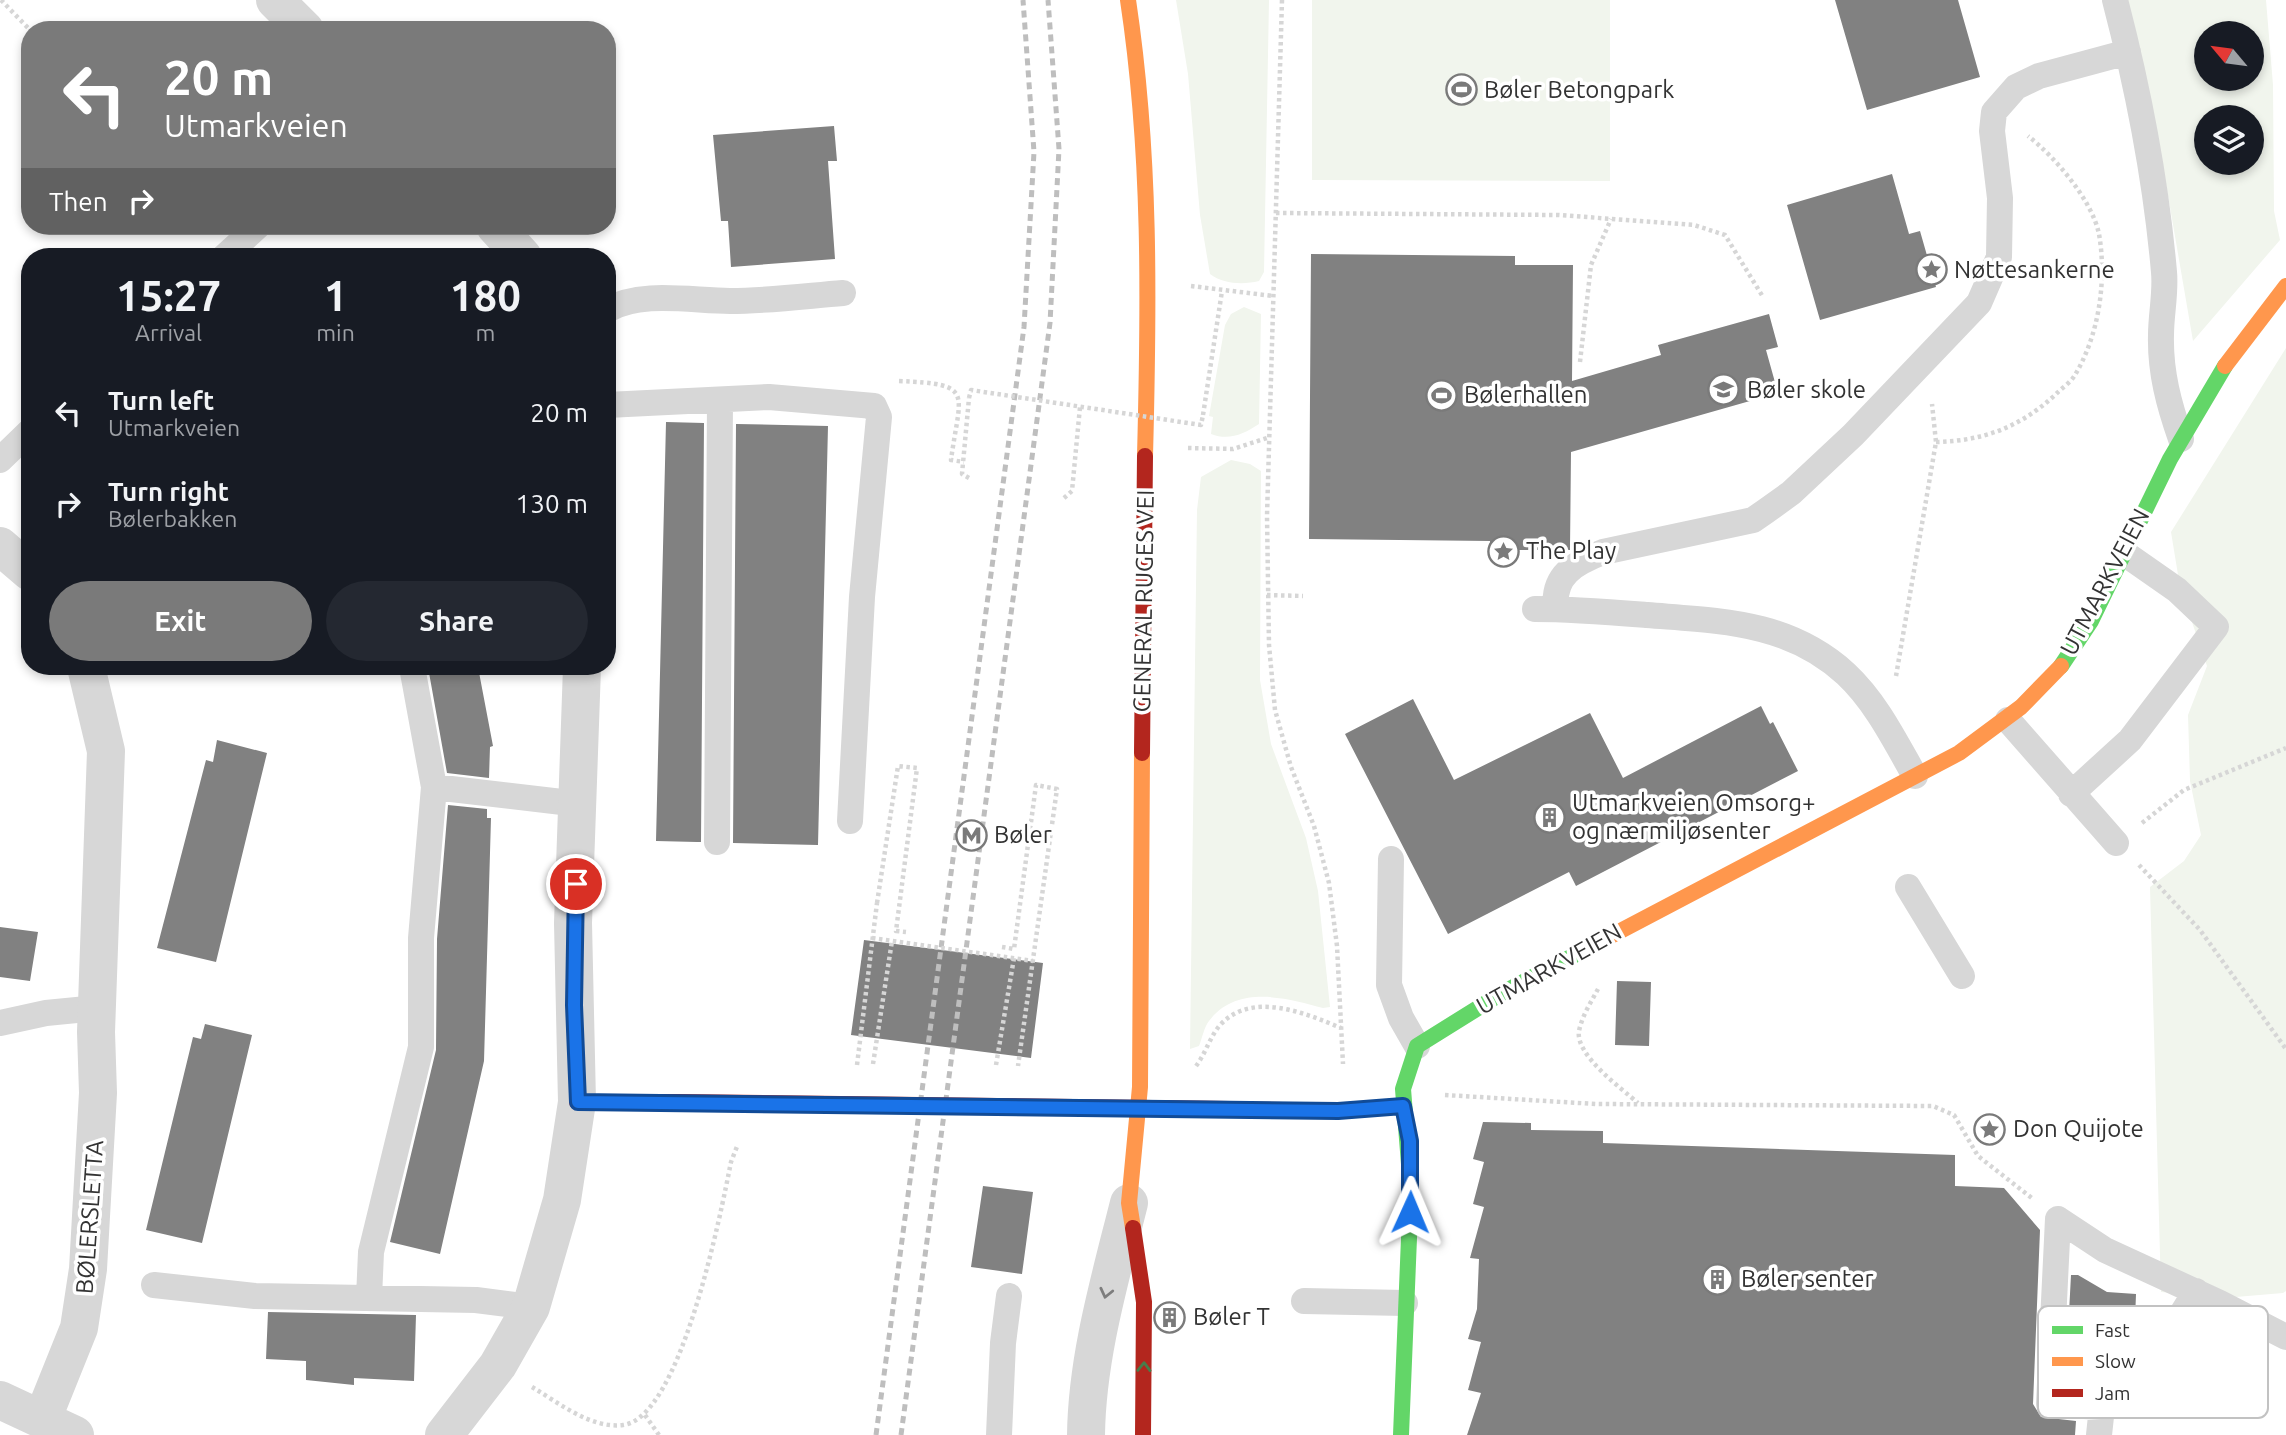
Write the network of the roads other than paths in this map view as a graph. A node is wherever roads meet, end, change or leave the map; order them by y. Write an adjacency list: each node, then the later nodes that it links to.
1 (275, 0): 4 (street)
2 (1128, 0): 38 (street, GENERAL RUGES VEI)
3 (2115, 0): 5 (lane)
4 (296, 21)
5 (2128, 52): 16 (lane); 23 (lane)
6 (248, 235): 8 (lane)
7 (503, 235): 9 (street)
8 (233, 248)
9 (515, 248)
10 (2286, 286): 16 (street, UTMARKVEIEN)
11 (844, 293): 12 (lane)
12 (616, 304)
13 (720, 401): 14 (lane); 27 (lane); 28 (lane)
14 (616, 403)
15 (21, 439): 17 (lane)
16 (2181, 439): 18 (street, UTMARKVEIEN)
17 (0, 460)
18 (2124, 553): 22 (street, UTMARKVEIEN); 25 (lane)
19 (88, 675): 33 (street, BØLERSLETTA)
20 (413, 675): 24 (lane)
21 (582, 675): 26 (street)
22 (2008, 720): 23 (street, UTMARKVEIEN); 25 (lane)
23 (1915, 776): 35 (street, UTMARKVEIEN)
24 (434, 787): 26 (lane); 42 (lane)
25 (2071, 794): 29 (lane)
26 (579, 804): 36 (street)
27 (850, 821)
28 (717, 842)
29 (2116, 843)
30 (1391, 859): 35 (lane)
31 (1908, 887): 32 (lane)
32 (1962, 976)
33 (97, 1008): 34 (lane); 51 (street, BØLERSLETTA)
34 (0, 1023)
35 (1418, 1046): 37 (street)
36 (578, 1102): 37 (street, bridge); 48 (street)
37 (1403, 1106): 44 (street)
38 (1129, 1203): 54 (street, GENERAL RUGES VEI, one-way to 54); 55 (street, GENERAL RUGES VEI, one-way to 38)
39 (154, 1285): 42 (lane)
40 (2196, 1291): 45 (lane); 46 (lane); 47 (lane)
41 (1009, 1296): 53 (lane)
42 (369, 1298): 48 (lane)
43 (1304, 1301): 44 (lane)
44 (1405, 1303): 56 (street)
45 (2054, 1306)
46 (2187, 1306)
47 (2225, 1306)
48 (531, 1307): 52 (street)
49 (2268, 1328): 50 (lane)
50 (2286, 1337)
51 (33, 1421)
52 (444, 1435)
53 (999, 1435)
54 (1086, 1435)
55 (1143, 1435)
56 (1401, 1435)

